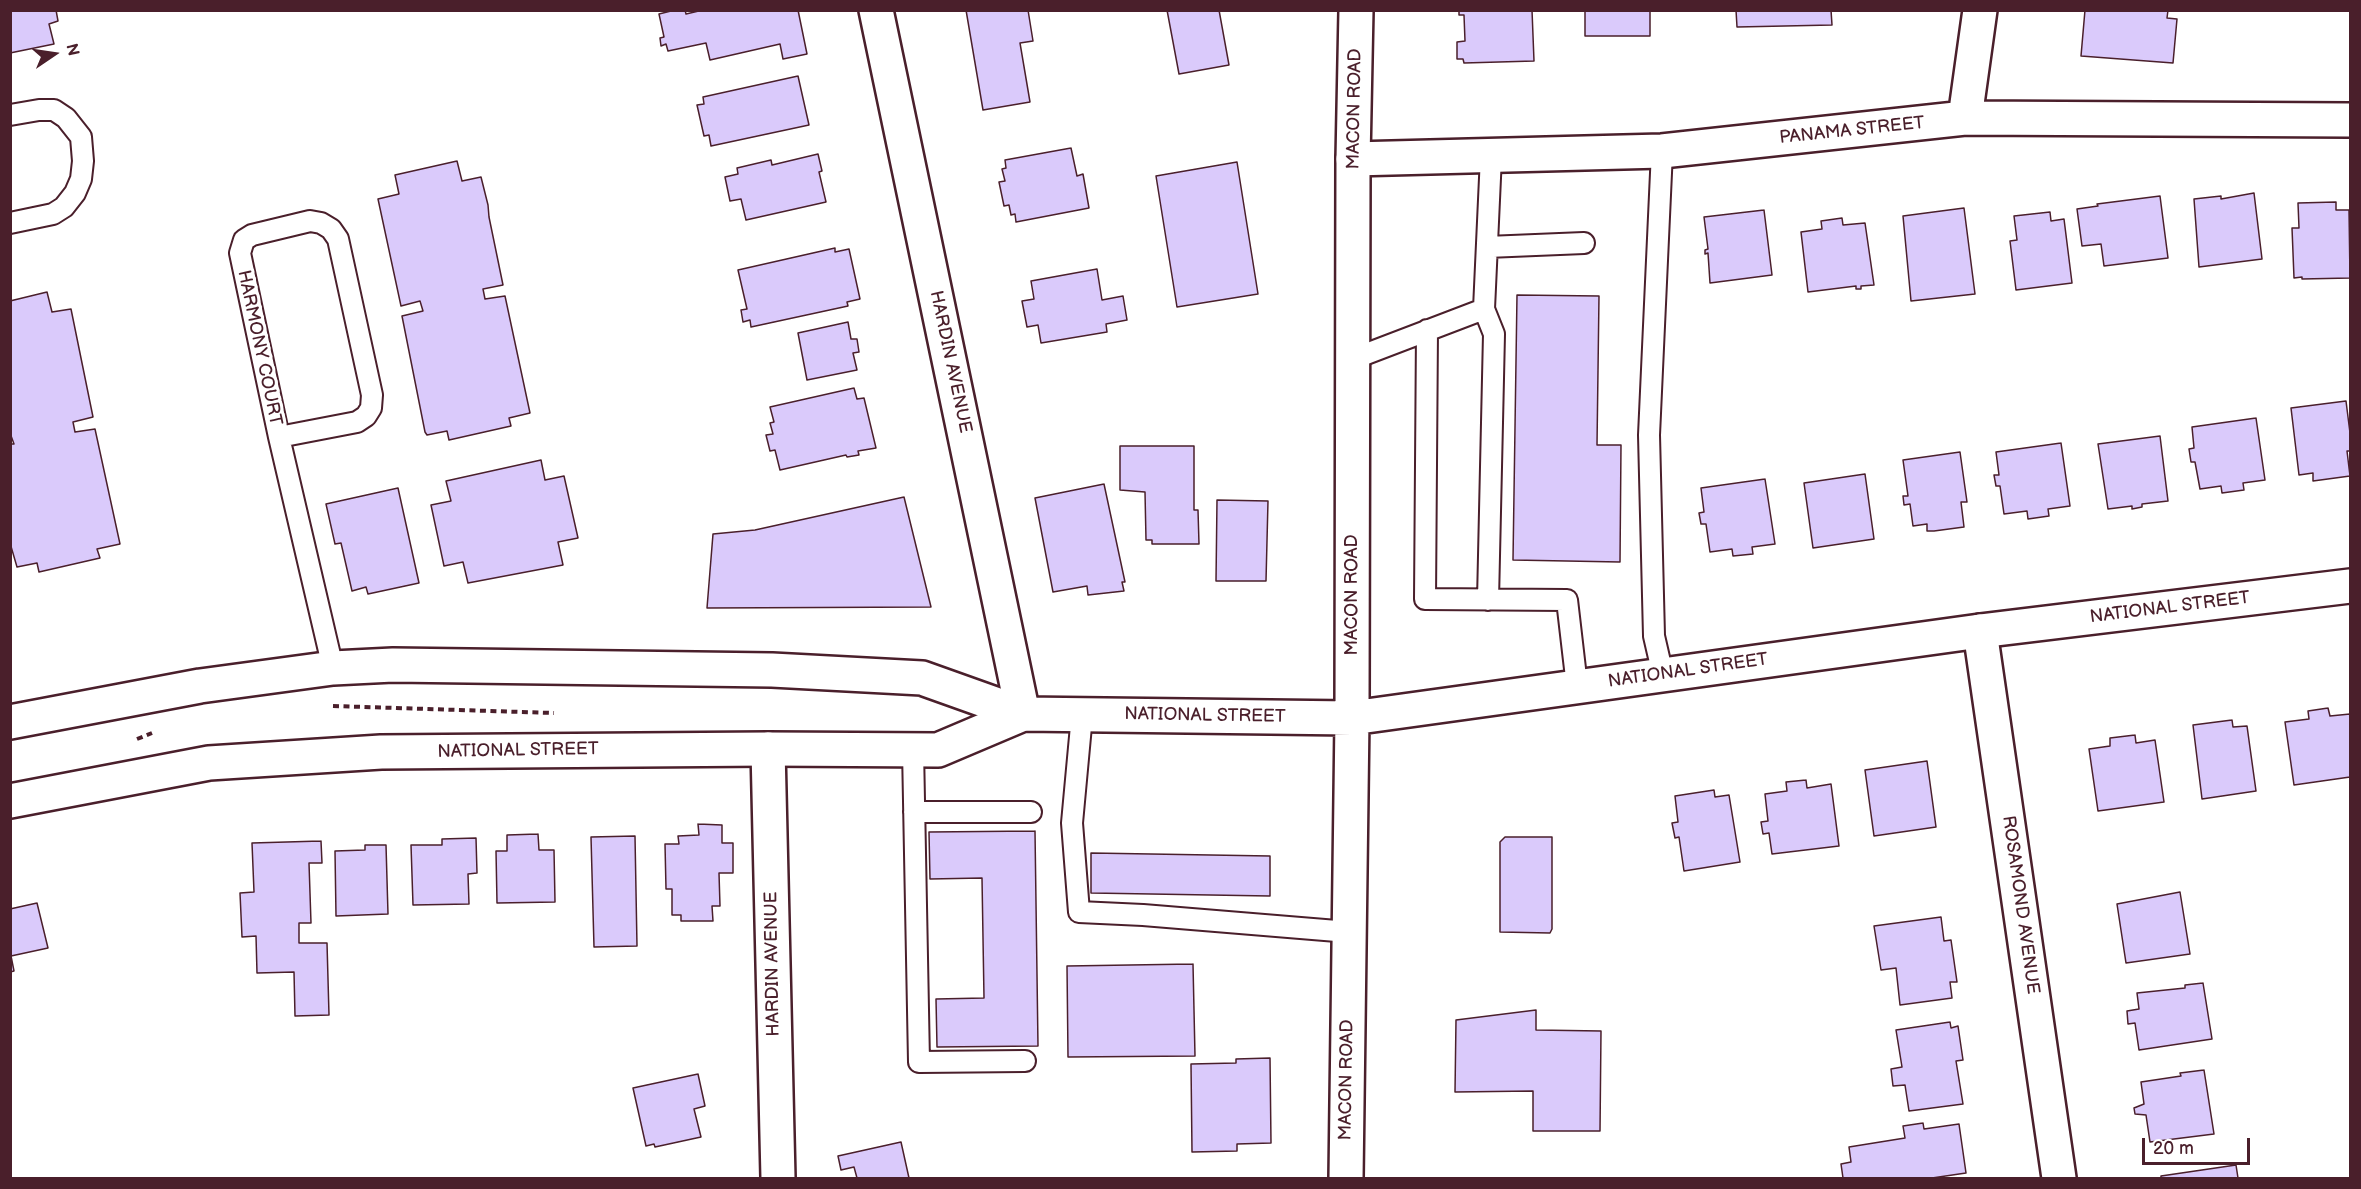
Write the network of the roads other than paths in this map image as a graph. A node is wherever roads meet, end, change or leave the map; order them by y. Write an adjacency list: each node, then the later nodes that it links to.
1 (876, 10): 23 (main road, HARDIN AVENUE)
2 (1356, 10): 9 (main road, MACON ROAD)
3 (1980, 10): 5 (main road)
4 (10, 115): 10 (lane)
5 (1965, 118): 6 (main road, PANAMA STREET); 7 (main road, PANAMA STREET)
6 (2350, 120)
7 (1662, 151): 8 (main road, PANAMA STREET); 21 (lane)
8 (1491, 156): 9 (main road, PANAMA STREET); 12 (lane)
9 (1353, 159): 15 (main road, MACON ROAD)
10 (10, 223)
11 (1584, 243): 12 (lane)
12 (1487, 247): 13 (lane)
13 (1484, 309): 14 (lane); 18 (lane)
14 (1427, 330): 15 (lane); 18 (lane)
15 (1353, 359): 25 (main road, MACON ROAD)
16 (279, 437): 16 (lane, HARMONY COURT); 20 (lane, HARMONY COURT)
17 (2350, 586): 19 (main road, NATIONAL STREET)
18 (1488, 600): 22 (lane)
19 (1980, 631): 21 (main road, NATIONAL STREET); 36 (main road, ROSAMOND AVENUE)
20 (333, 668): 23 (main road, NATIONAL STREET); 26 (main road, NATIONAL STREET)
21 (1663, 675): 22 (main road, NATIONAL STREET)
22 (1577, 686): 25 (main road, NATIONAL STREET)
23 (1023, 714): 24 (main road, NATIONAL STREET); 28 (main road, NATIONAL STREET)
24 (1082, 715): 25 (main road, NATIONAL STREET); 32 (lane)
25 (1352, 718): 32 (main road, MACON ROAD)
26 (10, 722)
27 (768, 748): 28 (main road, NATIONAL STREET); 29 (main road, NATIONAL STREET); 34 (main road, HARDIN AVENUE)
28 (913, 749): 30 (lane)
29 (10, 801)
30 (914, 812): 31 (lane); 33 (lane)
31 (1031, 812)
32 (1349, 932): 35 (main road, MACON ROAD)
33 (1024, 1061)
34 (778, 1179)
35 (1346, 1179)
36 (2059, 1179)

